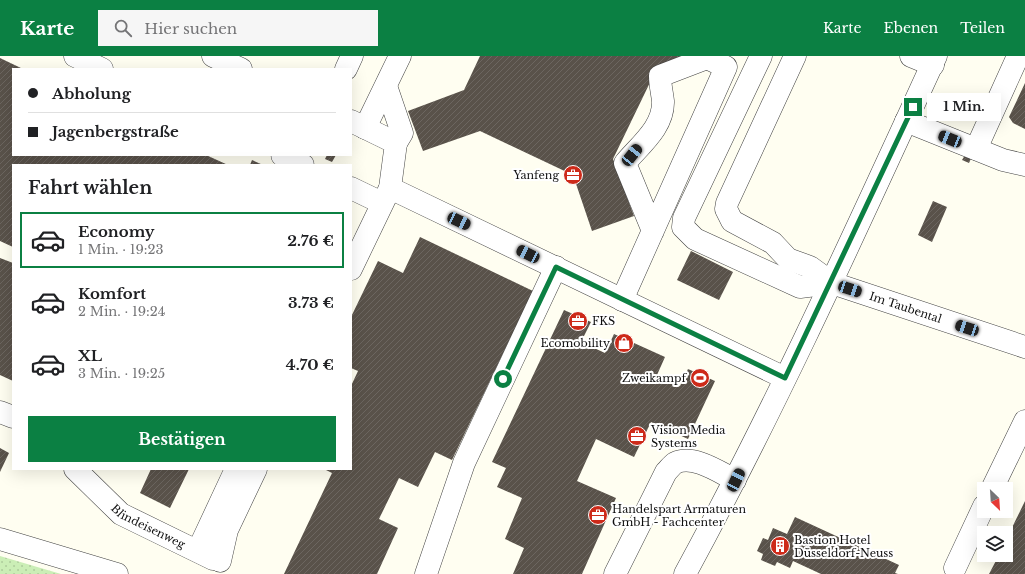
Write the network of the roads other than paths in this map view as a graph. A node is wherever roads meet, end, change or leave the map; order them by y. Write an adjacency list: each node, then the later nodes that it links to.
1 (75, 56): 10 (street)
2 (213, 56): 11 (street)
3 (352, 56): 12 (street)
4 (400, 56): 13 (street)
5 (761, 56): 26 (street)
6 (795, 56): 26 (street)
7 (911, 56): 9 (street)
8 (1018, 56): 17 (street)
9 (934, 60): 14 (street)
10 (100, 68)
11 (239, 68)
12 (346, 68)
13 (386, 86): 15 (street); 16 (street)
14 (906, 122): 17 (street); 26 (street)
15 (358, 125): 16 (street)
16 (396, 143): 22 (street)
17 (976, 149): 20 (street)
18 (284, 156): 19 (street)
19 (301, 164)
20 (1025, 165)
21 (352, 188): 22 (street)
22 (386, 195): 24 (street); 25 (street)
23 (653, 231): 23 (street); 27 (street)
24 (352, 267)
25 (556, 267): 27 (street); 43 (street)
26 (832, 282): 28 (street, Im Taubental); 29 (street)
27 (622, 300): 29 (street)
28 (1025, 347)
29 (785, 378): 36 (street)
30 (0, 412): 31 (street)
31 (12, 417)
32 (1025, 421): 37 (street)
33 (76, 470): 40 (street, Blindeisenweg)
34 (236, 470): 40 (street)
35 (256, 470): 40 (street)
36 (736, 480): 44 (street); 45 (street)
37 (995, 482)
38 (978, 518): 41 (street)
39 (0, 539): 42 (street)
40 (219, 568)
41 (954, 568)
42 (117, 574)
43 (426, 574)
44 (615, 574)
45 (685, 574)

